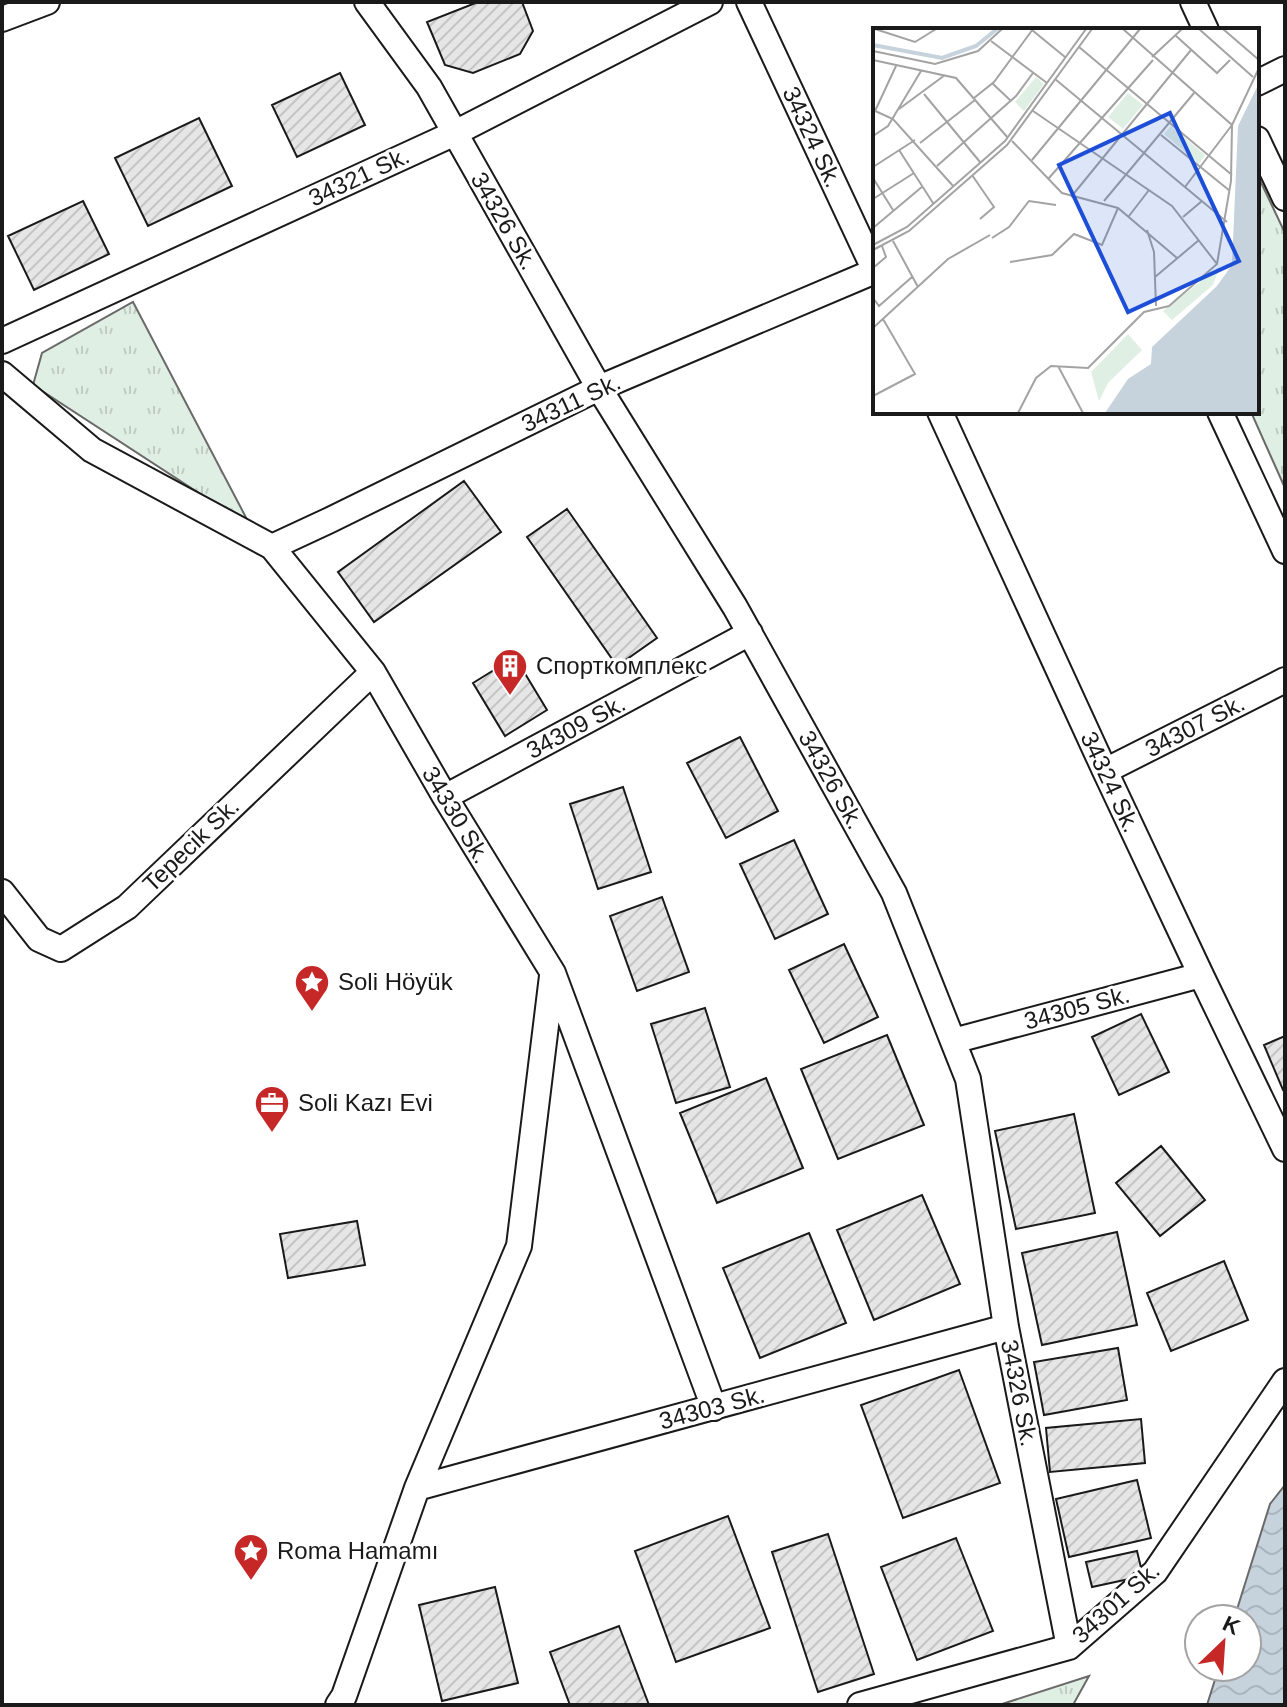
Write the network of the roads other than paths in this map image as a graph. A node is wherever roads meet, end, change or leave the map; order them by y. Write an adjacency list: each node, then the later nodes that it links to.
1 (47, 2): 6 (street)
2 (367, 2): 10 (street, 34326 Sk.)
3 (710, 2): 10 (street, 34321 Sk.)
4 (749, 2): 13 (street, 34324 Sk.)
5 (1193, 2): 7 (street)
6 (2, 19)
7 (1205, 28)
8 (1285, 69): 9 (street)
9 (1259, 82)
10 (455, 133): 15 (street, 34321 Sk.); 17 (street, 34326 Sk.)
11 (1259, 143): 12 (street)
12 (1285, 198)
13 (873, 267)
14 (873, 272): 17 (street, 34311 Sk.)
15 (2, 341)
16 (2, 374): 20 (street, 34330 Sk.)
17 (599, 388): 20 (street, 34311 Sk.); 22 (street, 34326 Sk.)
18 (941, 414): 25 (street, 34324 Sk.)
19 (1221, 414): 21 (street)
20 (272, 547): 23 (street, 34330 Sk.)
21 (1285, 551)
22 (750, 633): 26 (street, 34309 Sk.); 30 (street, 34326 Sk.)
23 (373, 672): 26 (street, 34330 Sk.); 27 (street, Tepecik Sk.)
24 (1285, 680): 25 (street, 34307 Sk.)
25 (1105, 771): 29 (street, 34324 Sk.)
26 (445, 797): 28 (street, 34330 Sk.)
27 (2, 892)
28 (553, 973): 34 (street, 34330 Sk.); 35 (street)
29 (1201, 975): 30 (street, 34305 Sk.); 31 (street, 34324 Sk.)
30 (953, 1041): 32 (street, 34326 Sk.)
31 (1285, 1149)
32 (1006, 1327): 34 (street, 34303 Sk.); 36 (street, 34326 Sk.)
33 (1285, 1381): 36 (street, 34301 Sk.)
34 (714, 1408): 35 (street, 34303 Sk.)
35 (417, 1488): 37 (street)
36 (1069, 1647): 38 (street, 34301 Sk.)
37 (338, 1705)
38 (860, 1705)

